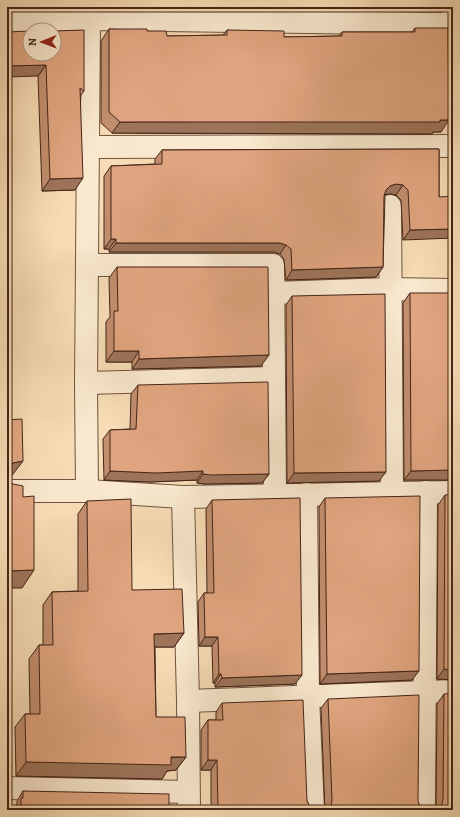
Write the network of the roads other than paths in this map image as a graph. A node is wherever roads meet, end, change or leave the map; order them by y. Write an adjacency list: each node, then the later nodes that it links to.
1 (453, 7): 4 (street)
2 (89, 19): 3 (street); 4 (street); 7 (street)
3 (7, 20)
4 (453, 24): 5 (street)
5 (453, 42)
6 (453, 146): 7 (street)
7 (88, 148): 9 (street)
8 (390, 206): 10 (street)
9 (88, 265): 12 (street); 14 (street)
10 (389, 289): 11 (street); 12 (street); 17 (street)
11 (453, 290)
12 (273, 293): 13 (street)
13 (274, 378): 14 (street); 20 (street)
14 (86, 383): 16 (street)
15 (7, 491): 16 (street)
16 (87, 491): 22 (street)
17 (392, 492): 18 (street); 21 (street)
18 (426, 492): 19 (street); 23 (street)
19 (453, 492)
20 (275, 494): 21 (street); 22 (street)
21 (306, 494): 25 (street)
22 (183, 497): 26 (street)
23 (424, 691): 24 (street); 25 (street); 30 (street)
24 (453, 691)
25 (308, 696): 26 (street); 29 (street)
26 (188, 702): 28 (street)
27 (7, 788): 28 (street)
28 (188, 801)
29 (313, 810)
30 (424, 810)

